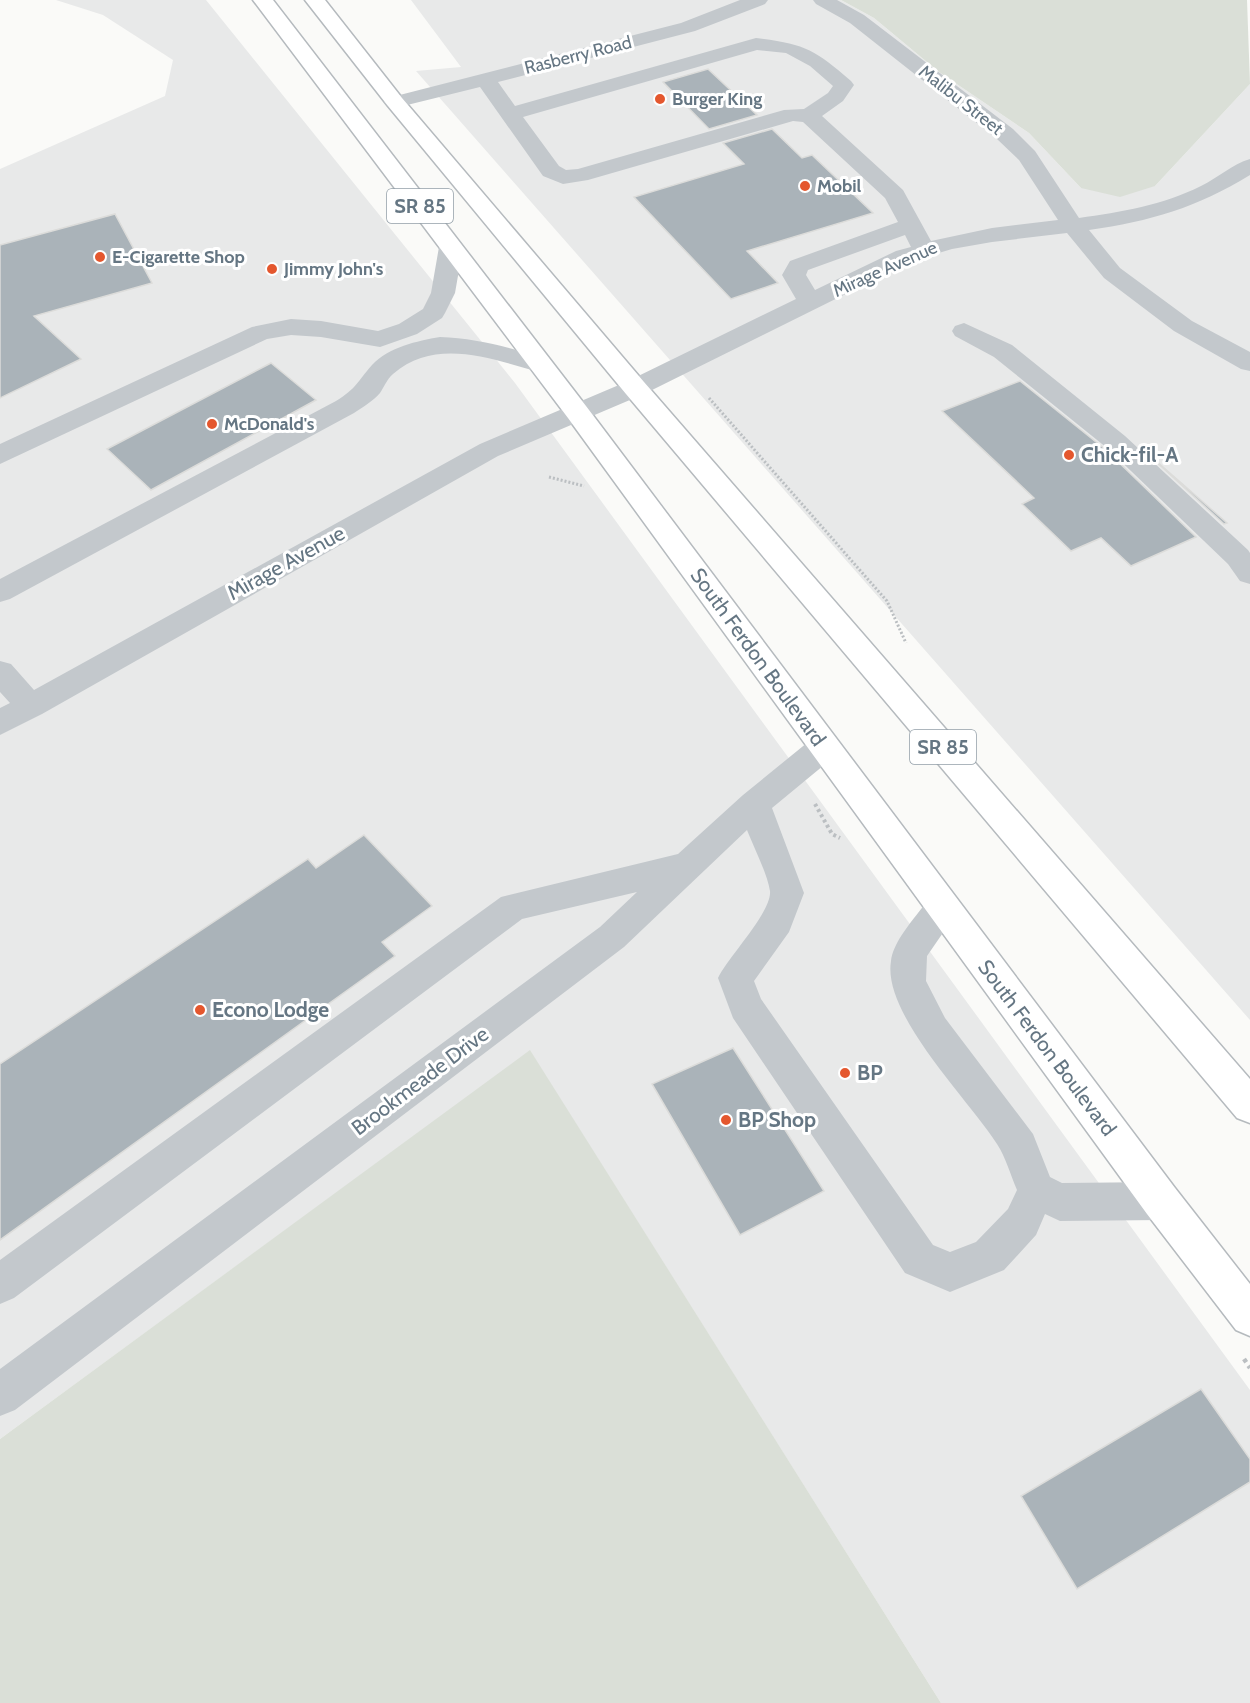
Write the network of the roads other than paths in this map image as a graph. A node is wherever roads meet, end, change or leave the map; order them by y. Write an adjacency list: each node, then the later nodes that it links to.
1 (263, 0): 12 (main road, South Ferdon Boulevard / SR 85)
2 (315, 0): 6 (main road, SR 85)
3 (758, 0): 5 (street, Rasberry Road)
4 (823, 0): 11 (street, Malibu Street)
5 (485, 79): 6 (street, Rasberry Road); 7 (street)
6 (395, 102): 20 (main road, SR 85)
7 (510, 114): 8 (street); 8 (street)
8 (808, 116): 10 (street)
9 (1250, 166): 11 (street, Mirage Avenue)
10 (912, 225): 13 (street); 14 (street)
11 (1074, 227): 13 (street, Mirage Avenue); 17 (street, Malibu Street)
12 (451, 247): 16 (street); 18 (main road, South Ferdon Boulevard / SR 85)
13 (924, 249): 14 (street, Mirage Avenue)
14 (810, 302): 20 (street, Mirage Avenue)
15 (964, 331): 23 (street)
16 (348, 334): 19 (street); 22 (street)
17 (1250, 363)
18 (539, 364): 19 (street); 21 (main road, South Ferdon Boulevard / SR 85)
19 (383, 369): 24 (street)
20 (635, 387): 21 (street, Mirage Avenue); 32 (main road, SR 85)
21 (577, 412): 26 (street, Mirage Avenue); 28 (main road, South Ferdon Boulevard / SR 85)
22 (0, 455)
23 (1250, 574)
24 (0, 592)
25 (0, 672): 26 (street)
26 (31, 706): 27 (street, Mirage Avenue)
27 (0, 723)
28 (824, 747): 29 (street, Brookmeade Drive); 31 (main road, South Ferdon Boulevard / SR 85)
29 (754, 804): 30 (street, Brookmeade Drive); 33 (street)
30 (688, 866): 35 (street); 37 (street, Brookmeade Drive)
31 (943, 908): 33 (street); 34 (main road, South Ferdon Boulevard / SR 85)
32 (1250, 1106)
33 (1036, 1190): 34 (street)
34 (1161, 1201): 36 (main road, South Ferdon Boulevard / SR 85)
35 (0, 1284)
36 (1250, 1316)
37 (0, 1395)

